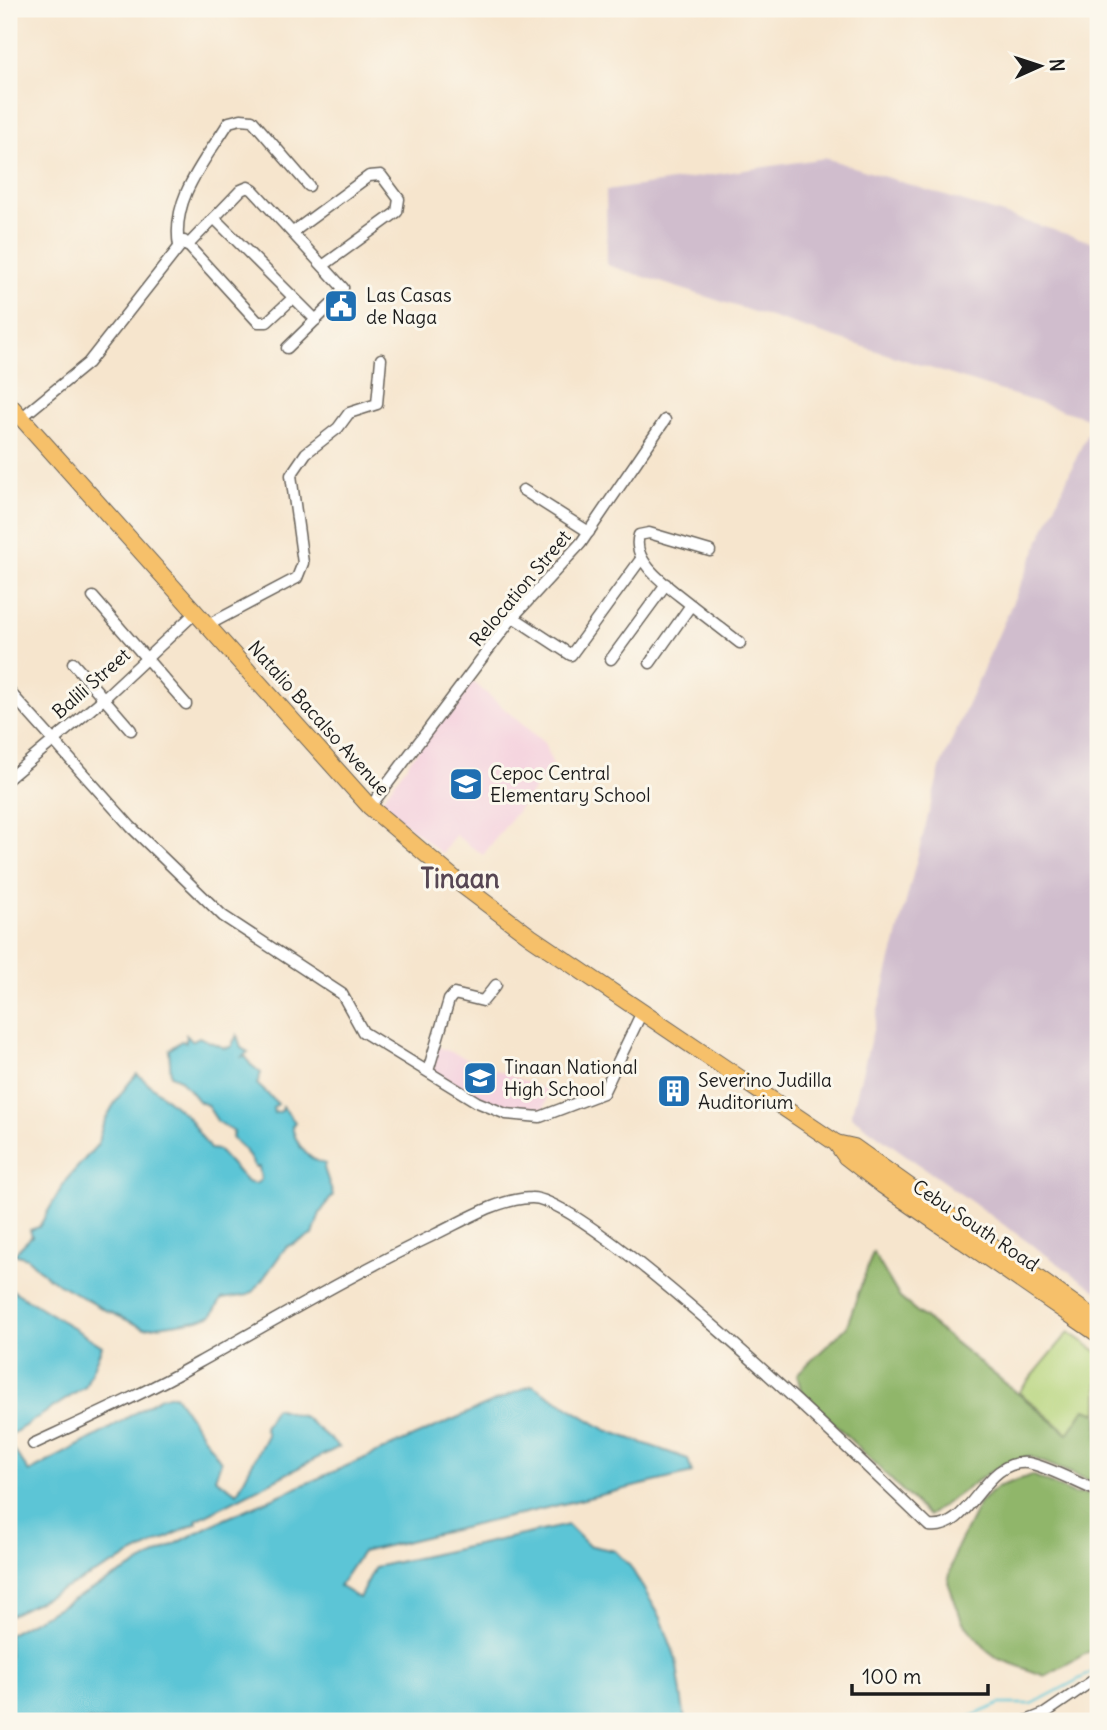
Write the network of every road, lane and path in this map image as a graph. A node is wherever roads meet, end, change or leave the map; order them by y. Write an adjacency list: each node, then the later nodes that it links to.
1 (309, 186): 4 (street)
2 (214, 218): 3 (street); 4 (street); 6 (street)
3 (293, 232): 5 (street); 5 (street)
4 (183, 244): 6 (street); 11 (street)
5 (324, 265): 7 (street)
6 (293, 298): 7 (street)
7 (316, 320): 8 (street)
8 (287, 348)
9 (381, 359): 22 (street)
10 (9, 404): 11 (highway, Natalio Bacalso Avenue)
11 (21, 418): 20 (highway, Natalio Bacalso Avenue)
12 (665, 419): 14 (street, Relocation Street)
13 (523, 490): 14 (street)
14 (589, 532): 21 (street, Relocation Street)
15 (710, 551): 16 (street)
16 (641, 559): 17 (street); 21 (street)
17 (666, 584): 19 (street); 25 (street)
18 (93, 597): 24 (street)
19 (691, 605): 23 (street); 27 (street)
20 (195, 613): 22 (highway, Natalio Bacalso Avenue); 24 (street, Balili Street)
21 (513, 617): 34 (street, Relocation Street)
22 (208, 625): 34 (highway, Natalio Bacalso Avenue)
23 (740, 643)
24 (145, 659): 29 (street, Balili Street); 30 (street)
25 (611, 659)
26 (73, 663): 29 (street)
27 (650, 663)
28 (9, 691): 32 (street)
29 (102, 700): 31 (street); 32 (street, Balili Street)
30 (186, 704)
31 (131, 730)
32 (53, 739): 33 (street, Balili Street); 37 (street)
33 (9, 778)
34 (370, 807): 36 (highway, Natalio Bacalso Avenue)
35 (496, 985): 37 (street)
36 (642, 1012): 37 (street); 38 (highway, Cebu South Road)
37 (428, 1071)
38 (836, 1143): 39 (highway, Cebu South Road); 40 (highway, Cebu South Road)
39 (1098, 1321)
40 (1098, 1334)
41 (33, 1444): 42 (street)
42 (1098, 1491)
43 (1098, 1677): 44 (street)
44 (1026, 1721)

